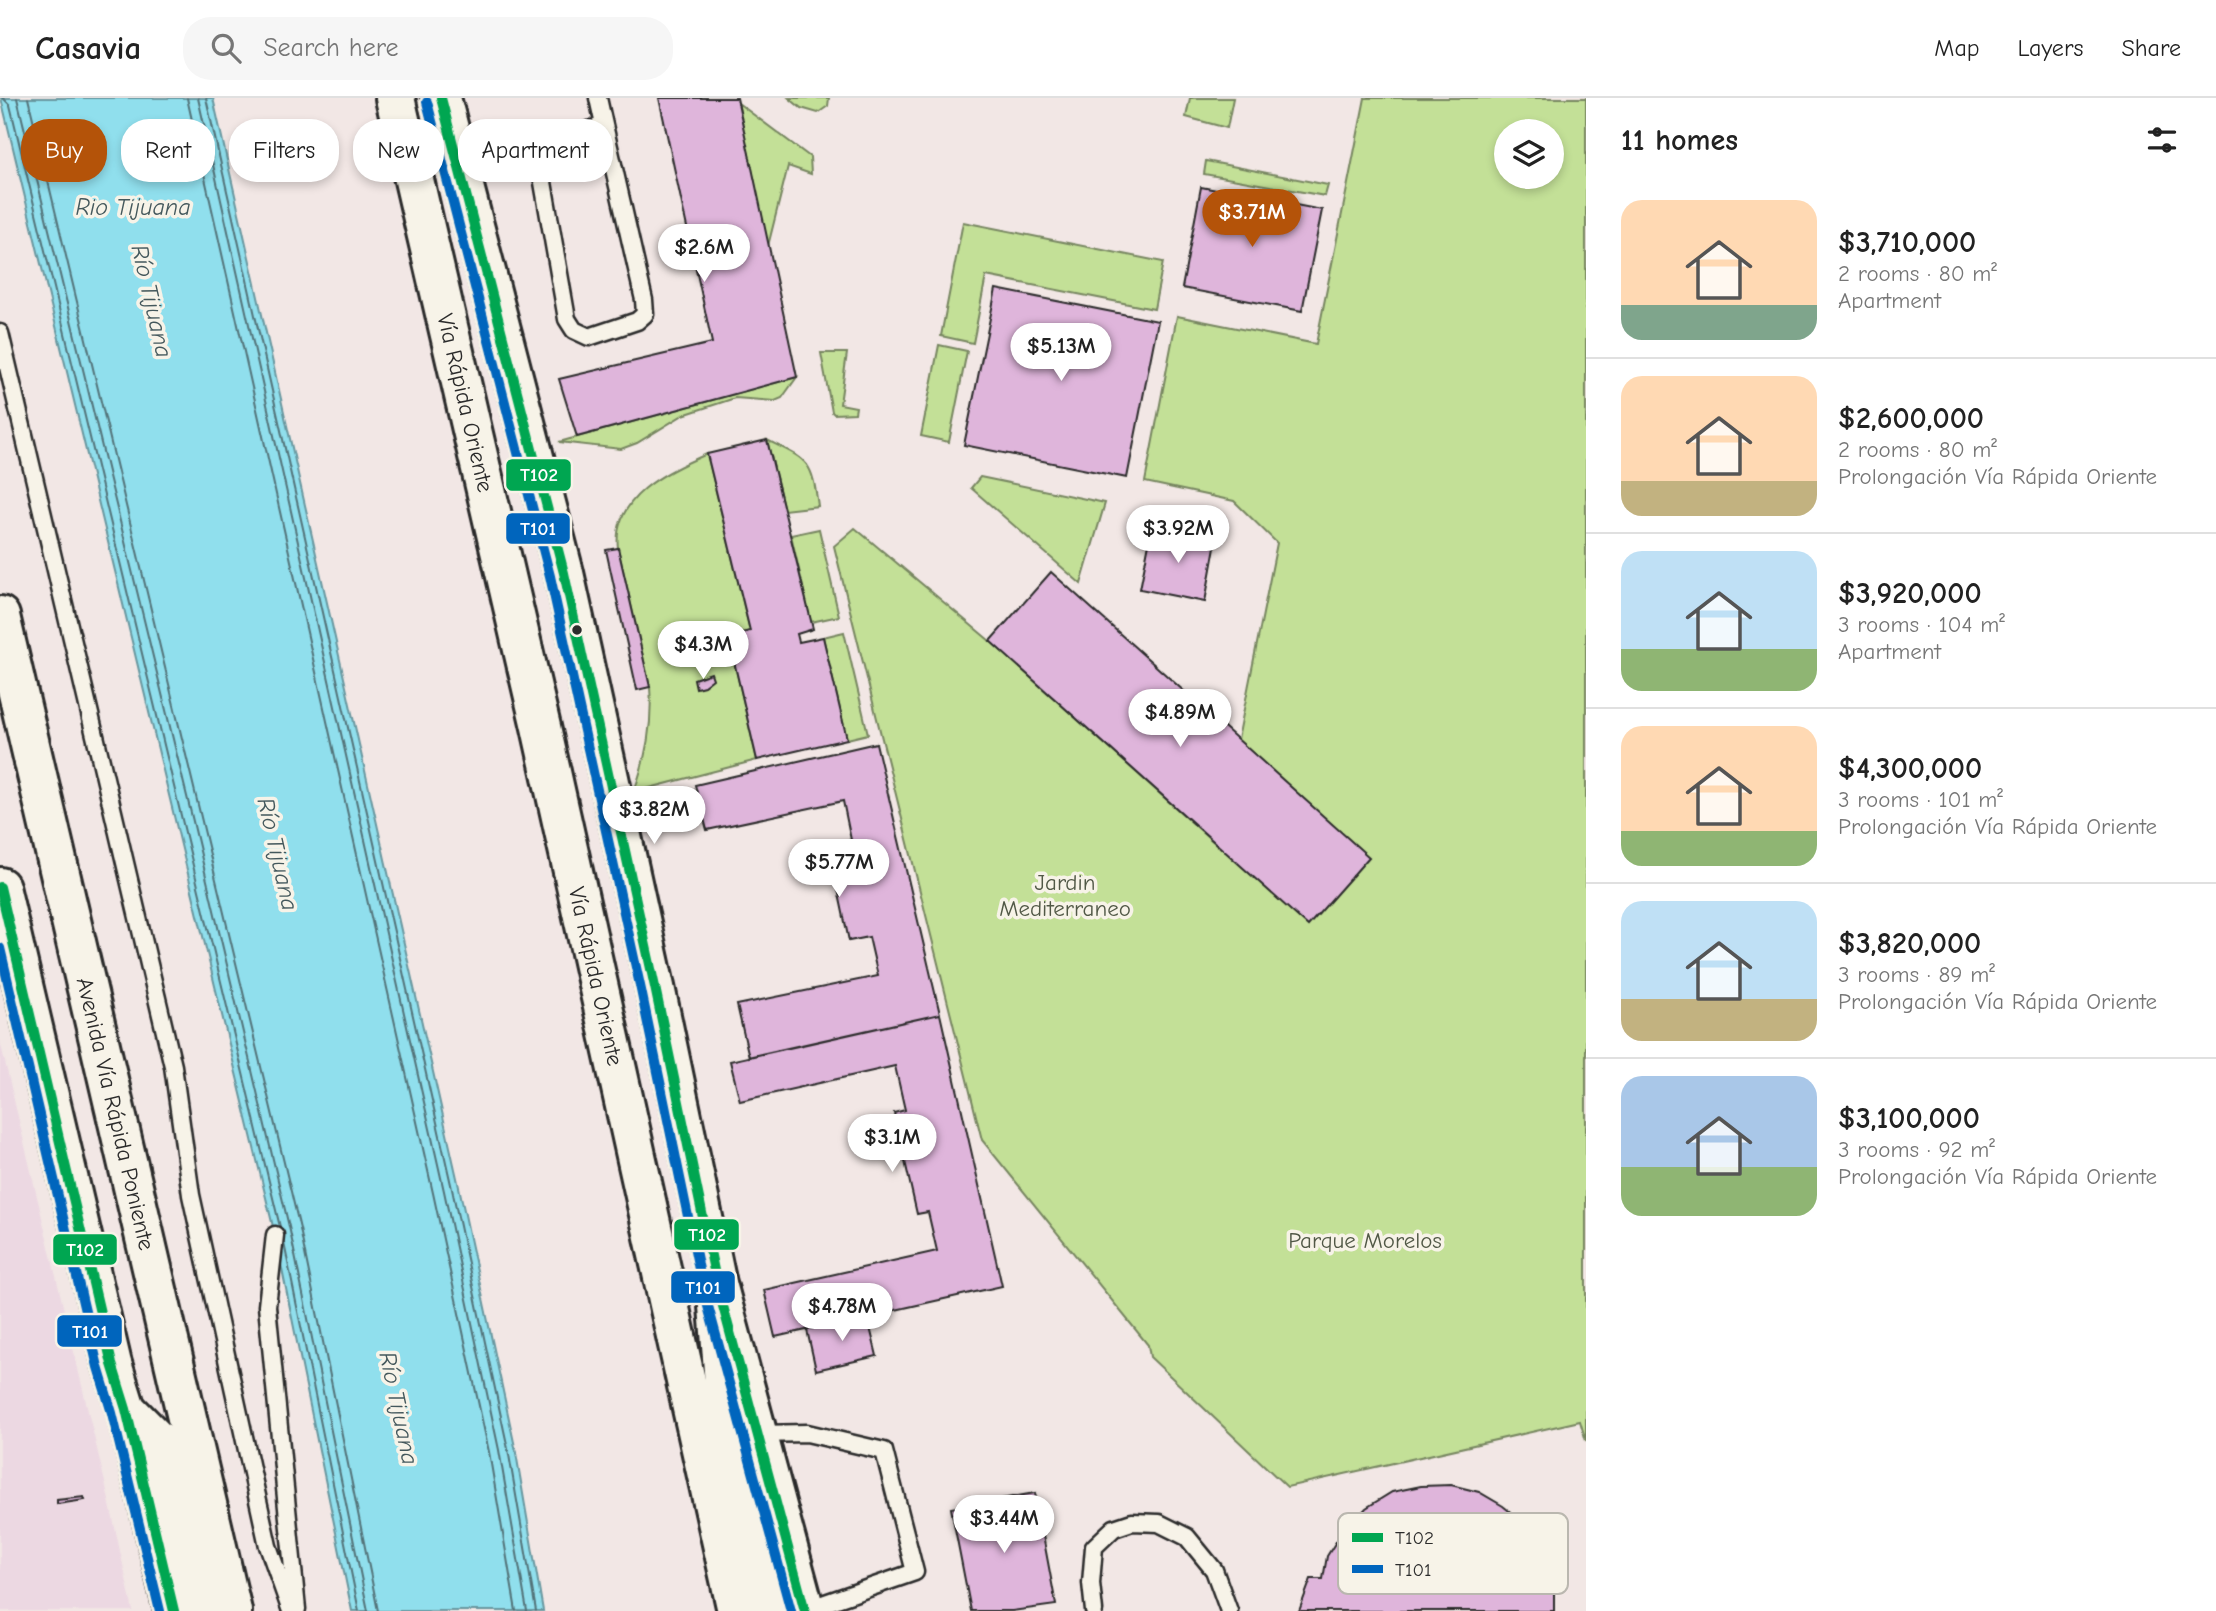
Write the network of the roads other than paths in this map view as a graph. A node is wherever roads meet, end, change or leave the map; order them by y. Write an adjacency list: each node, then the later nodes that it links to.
1 (395, 98): 22 (main road, Vía Rápida Oriente)
2 (440, 98): 6 (main road)
3 (598, 98): 4 (lane)
4 (603, 119)
5 (613, 164): 8 (lane)
6 (458, 168)
7 (462, 182): 13 (main road)
8 (543, 182)
9 (0, 333): 20 (lane)
10 (0, 616): 19 (main road, Avenida Vía Rápida Poniente)
11 (0, 887): 14 (main road)
12 (275, 1235): 21 (lane)
13 (716, 1280): 15 (main road); 23 (main road)
14 (126, 1409): 17 (main road); 18 (main road)
15 (758, 1434): 16 (main road); 16 (lane)
16 (805, 1610)
17 (174, 1611)
18 (202, 1611)
19 (232, 1611)
20 (291, 1611)
21 (297, 1611)
22 (737, 1611)
23 (768, 1611)
24 (1094, 1611): 25 (lane)
25 (1230, 1611)

